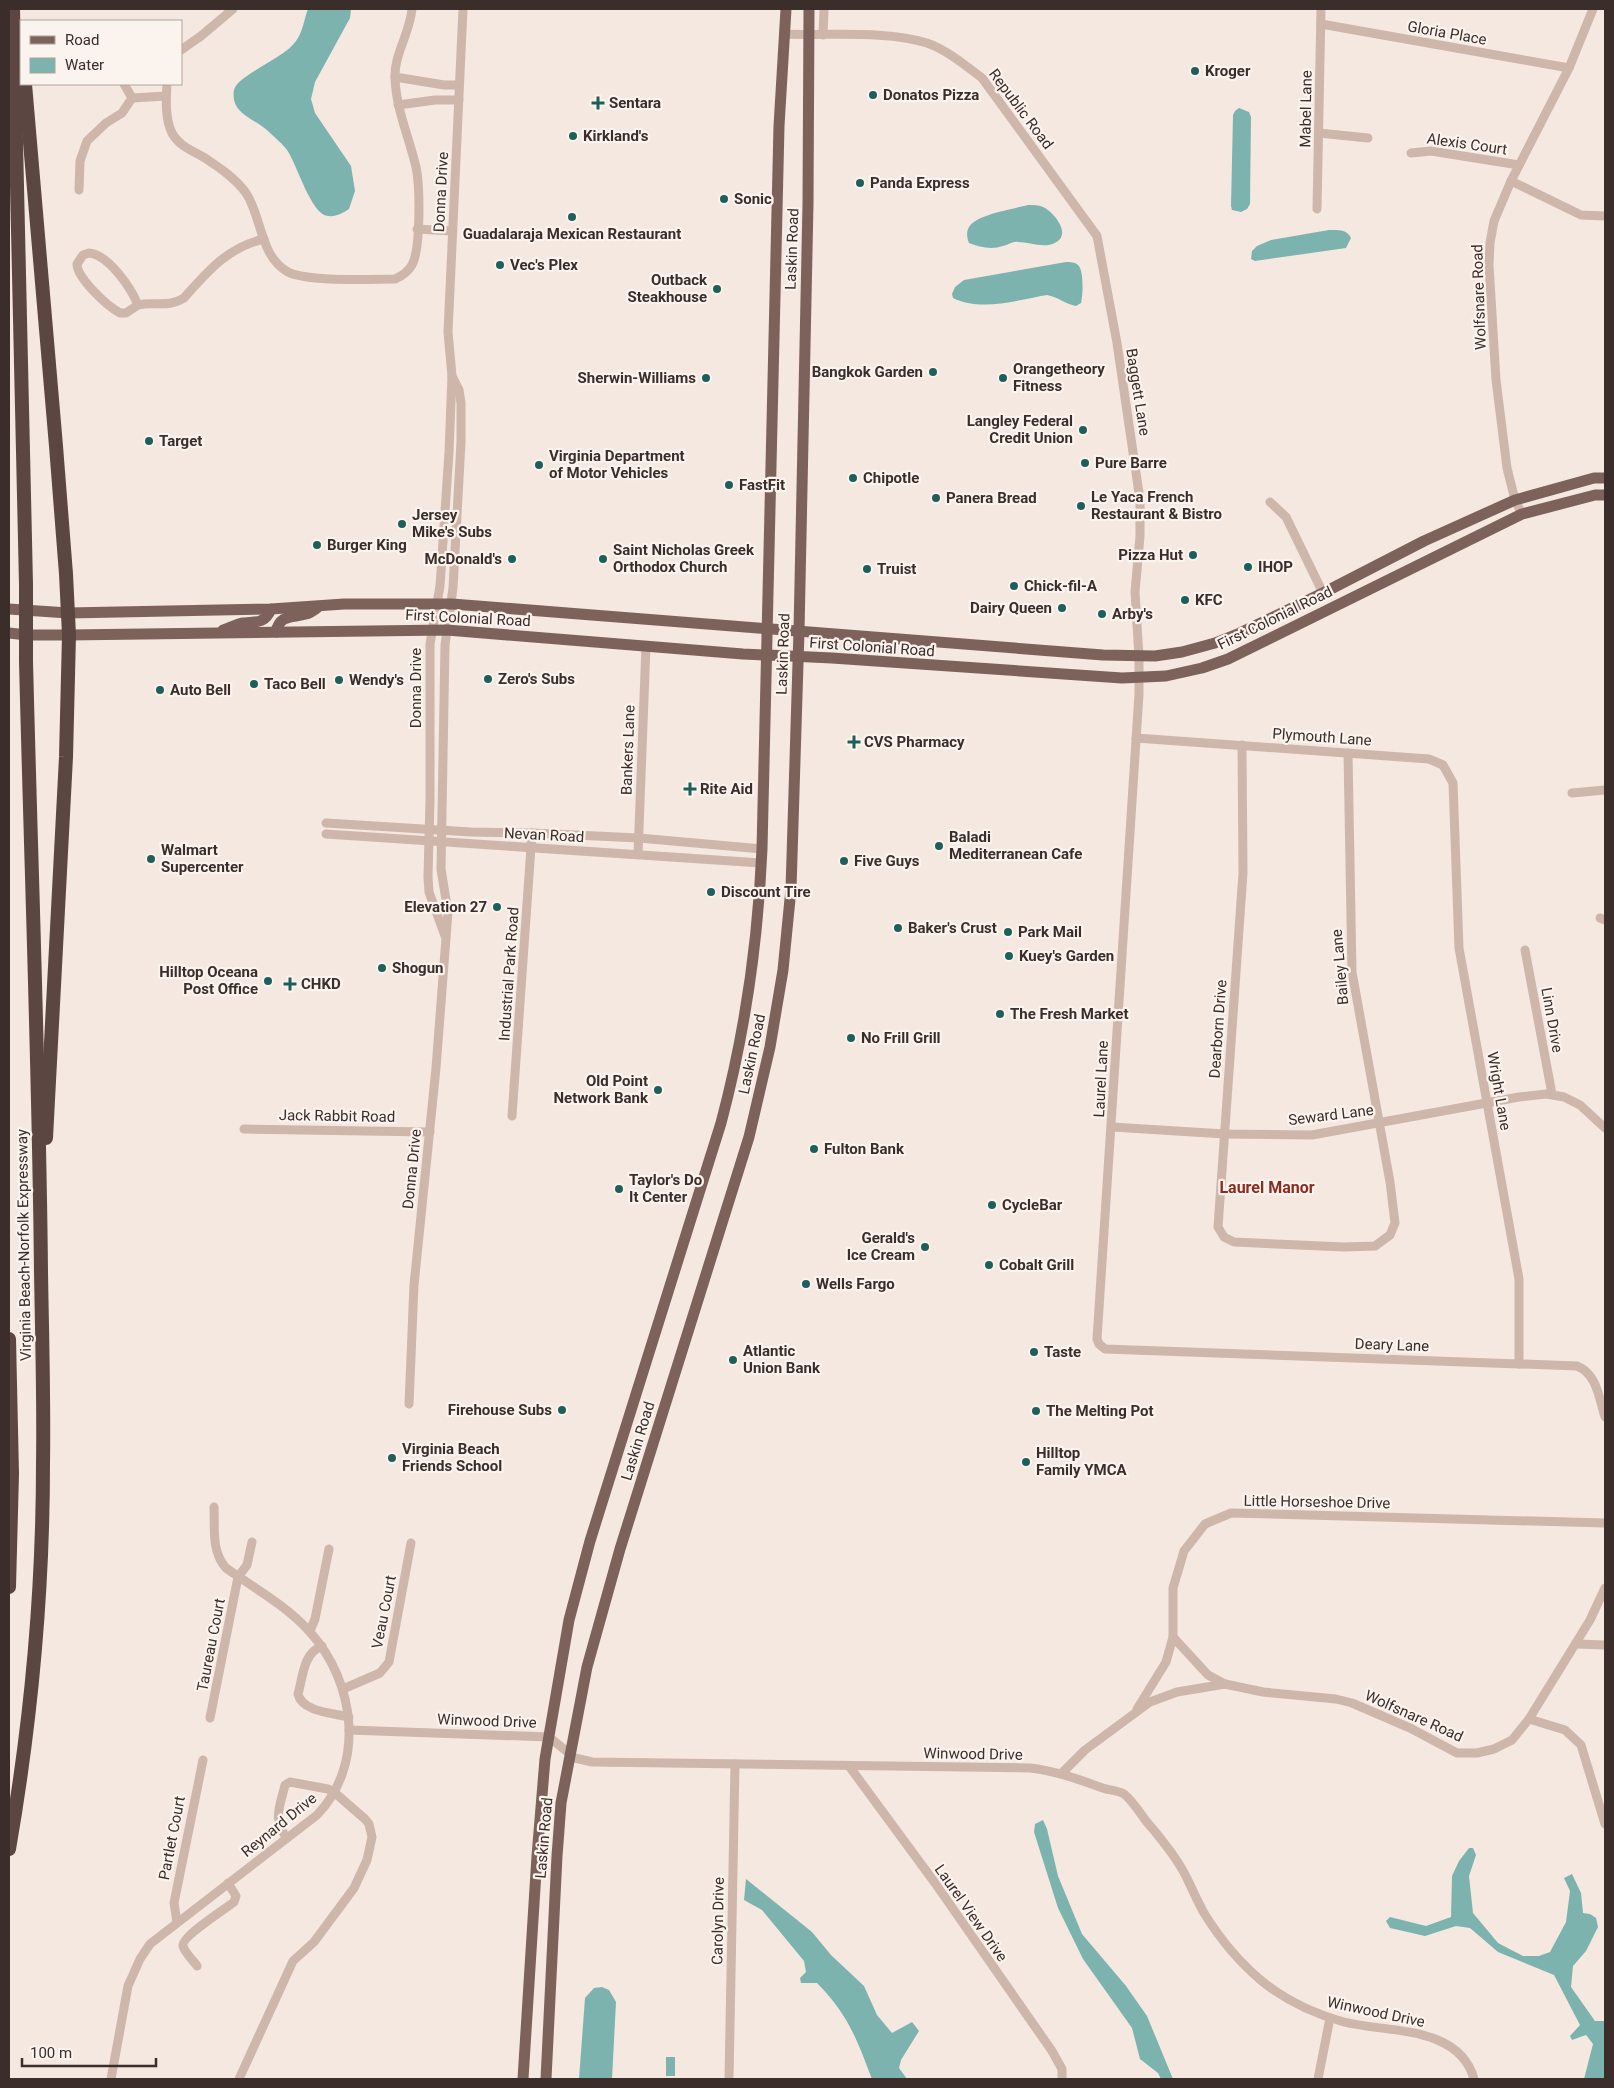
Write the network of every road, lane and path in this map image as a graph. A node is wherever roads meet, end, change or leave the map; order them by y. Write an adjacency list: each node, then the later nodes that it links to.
1 (13, 9): 95 (highway, Virginia Beach-Norfolk Expressway)
2 (18, 9): 12 (highway)
3 (233, 9): 16 (street)
4 (412, 9): 18 (street)
5 (463, 9): 22 (street, Donna Drive)
6 (786, 9): 13 (main road, Laskin Road)
7 (810, 9): 14 (main road, Laskin Road)
8 (824, 9): 15 (street)
9 (1321, 9): 11 (street, Mabel Lane)
10 (1593, 9): 17 (street, Wolfsnare Road)
11 (1320, 24): 17 (street, Gloria Place); 27 (street, Mabel Lane)
12 (20, 34)
13 (786, 34): 14 (street, Republic Road); 55 (main road, Laskin Road)
14 (809, 35): 15 (street, Republic Road); 56 (main road, Laskin Road)
15 (823, 35): 39 (street, Republic Road)
16 (182, 49)
17 (1569, 68): 30 (street, Wolfsnare Road)
18 (395, 77): 22 (street); 26 (street)
19 (25, 85): 52 (highway)
20 (125, 85): 24 (street)
21 (167, 85): 23 (street)
22 (460, 85): 25 (street, Donna Drive)
23 (166, 96): 24 (street); 37 (street)
24 (132, 98): 32 (street)
25 (459, 100): 26 (street); 36 (street, Donna Drive)
26 (398, 105): 35 (street)
27 (1319, 133): 28 (street); 33 (street, Mabel Lane)
28 (1368, 138)
29 (1411, 153): 30 (street, Alexis Court)
30 (1520, 165): 31 (street, Wolfsnare Road)
31 (1512, 181): 34 (street); 43 (street, Wolfsnare Road)
32 (79, 190)
33 (1317, 209)
34 (1605, 216)
35 (417, 229): 36 (street); 37 (street)
36 (452, 231): 40 (street, Donna Drive)
37 (264, 239): 38 (street)
38 (138, 305): 38 (street)
39 (1117, 343): 64 (street, Baggett Lane)
40 (452, 376): 47 (street, Donna Drive); 48 (street, Donna Drive)
41 (1605, 478): 43 (main road, First Colonial Road)
42 (1605, 495): 45 (main road, First Colonial Road)
43 (1514, 500): 45 (street, Wolfsnare Road); 46 (main road, First Colonial Road)
44 (1270, 502): 46 (street)
45 (1522, 514): 65 (main road, First Colonial Road)
46 (1323, 593): 64 (main road, First Colonial Road)
47 (437, 603): 48 (main road, First Colonial Road); 49 (main road, First Colonial Road); 53 (street, Donna Drive)
48 (452, 604): 54 (street, Donna Drive); 55 (main road, First Colonial Road)
49 (323, 605): 51 (main road, First Colonial Road); 57 (main road)
50 (9, 609): 52 (main road, First Colonial Road)
51 (271, 609): 52 (main road, First Colonial Road); 59 (main road)
52 (68, 613): 60 (highway)
53 (431, 629): 54 (main road, First Colonial Road); 57 (main road, First Colonial Road); 73 (street, Donna Drive)
54 (447, 630): 61 (main road, First Colonial Road); 74 (street, Donna Drive)
55 (767, 630): 56 (main road, First Colonial Road); 62 (main road, Laskin Road)
56 (799, 631): 63 (main road, Laskin Road); 64 (main road, First Colonial Road)
57 (276, 632): 59 (main road, First Colonial Road)
58 (9, 633): 60 (main road, First Colonial Road)
59 (215, 634): 60 (main road, First Colonial Road)
60 (69, 635): 95 (highway)
61 (646, 646): 62 (main road, First Colonial Road); 77 (street, Bankers Lane)
62 (766, 655): 63 (main road, First Colonial Road); 81 (main road, Laskin Road)
63 (798, 656): 65 (main road, First Colonial Road); 123 (main road, Laskin Road)
64 (1139, 657): 65 (street, Laurel Lane)
65 (1139, 678): 66 (street, Laurel Lane)
66 (1136, 738): 67 (street, Plymouth Lane); 90 (street, Laurel Lane)
67 (1242, 746): 68 (street, Plymouth Lane); 94 (street, Dearborn Drive)
68 (1348, 753): 72 (street, Plymouth Lane); 89 (street, Bailey Lane)
69 (1605, 790): 70 (street)
70 (1572, 792)
71 (326, 823): 73 (street, Nevan Road)
72 (1454, 823): 87 (street, Wright Lane)
73 (430, 830): 74 (street, Nevan Road); 78 (street, Donna Drive)
74 (442, 830): 75 (street, Nevan Road); 79 (street, Donna Drive)
75 (532, 833): 77 (street, Nevan Road); 80 (street, Industrial Park Road)
76 (326, 834): 78 (street, Nevan Road)
77 (639, 838): 81 (street, Nevan Road); 82 (street, Bankers Lane)
78 (429, 842): 79 (street, Nevan Road); 84 (street, Donna Drive)
79 (441, 843): 80 (street, Nevan Road); 84 (street, Donna Drive)
80 (531, 848): 82 (street, Nevan Road); 88 (street, Industrial Park Road)
81 (762, 849): 83 (main road, Laskin Road)
82 (638, 854): 83 (street, Nevan Road)
83 (761, 864): 122 (main road, Laskin Road)
84 (446, 937): 93 (street, Donna Drive)
85 (1525, 950): 86 (street, Linn Drive)
86 (1552, 1094): 87 (street, Seward Lane); 91 (street)
87 (1488, 1103): 89 (street, Seward Lane); 99 (street, Wright Lane)
88 (512, 1116)
89 (1380, 1124): 94 (street, Seward Lane); 96 (street, Bailey Lane)
90 (1112, 1127): 94 (street, Seward Lane); 98 (street, Laurel Lane)
91 (1605, 1128)
92 (244, 1129): 93 (street, Jack Rabbit Road)
93 (430, 1132): 100 (street, Donna Drive)
94 (1225, 1134): 96 (street, Dearborn Drive)
95 (40, 1209): 131 (highway, Virginia Beach-Norfolk Expressway)
96 (1298, 1245)
97 (9, 1339): 108 (highway, Virginia Beach-Norfolk Expressway)
98 (1165, 1351): 99 (street, Deary Lane)
99 (1519, 1364): 101 (street, Deary Lane)
100 (409, 1404)
101 (1605, 1417)
102 (214, 1507): 107 (street, Reynard Drive)
103 (1605, 1523): 111 (street, Little Horseshoe Drive)
104 (252, 1542): 107 (street, Taureau Court)
105 (411, 1543): 116 (street, Veau Court)
106 (329, 1549): 110 (street)
107 (238, 1577): 110 (street, Reynard Drive); 119 (street, Taureau Court)
108 (9, 1587)
109 (1605, 1588): 112 (street, Wolfsnare Road)
110 (310, 1631): 114 (street, Reynard Drive)
111 (1172, 1637): 115 (street); 117 (street, Little Horseshoe Drive)
112 (1576, 1644): 113 (street); 120 (street, Wolfsnare Road)
113 (1605, 1645)
114 (322, 1646): 116 (street, Reynard Drive); 118 (street)
115 (1225, 1684): 117 (street, Wolfsnare Road); 120 (street, Wolfsnare Road)
116 (343, 1689): 118 (street, Reynard Drive)
117 (1136, 1712): 127 (street, Wolfsnare Road)
118 (348, 1717): 121 (street, Reynard Drive)
119 (210, 1718)
120 (1529, 1719): 129 (street)
121 (349, 1730): 122 (street, Winwood Drive); 128 (street, Reynard Drive)
122 (549, 1737): 123 (street, Winwood Drive); 138 (main road, Laskin Road)
123 (570, 1755): 125 (street, Winwood Drive); 139 (main road, Laskin Road)
124 (203, 1760): 133 (street, Partlet Court)
125 (735, 1764): 126 (street, Winwood Drive); 140 (street, Carolyn Drive)
126 (849, 1766): 127 (street, Winwood Drive); 141 (street, Laurel View Drive)
127 (1062, 1773): 135 (street, Winwood Drive)
128 (335, 1793): 130 (street, Reynard Drive); 130 (street); 137 (street)
129 (1605, 1824)
130 (287, 1838): 132 (street, Reynard Drive)
131 (9, 1850)
132 (228, 1883): 133 (street, Reynard Drive); 134 (street)
133 (177, 1922): 136 (street, Reynard Drive)
134 (197, 1966)
135 (1330, 2018): 142 (street); 143 (street, Winwood Drive)
136 (111, 2079)
137 (238, 2079)
138 (523, 2079)
139 (546, 2079)
140 (729, 2079)
141 (1062, 2079)
142 (1318, 2079)
143 (1474, 2079)

